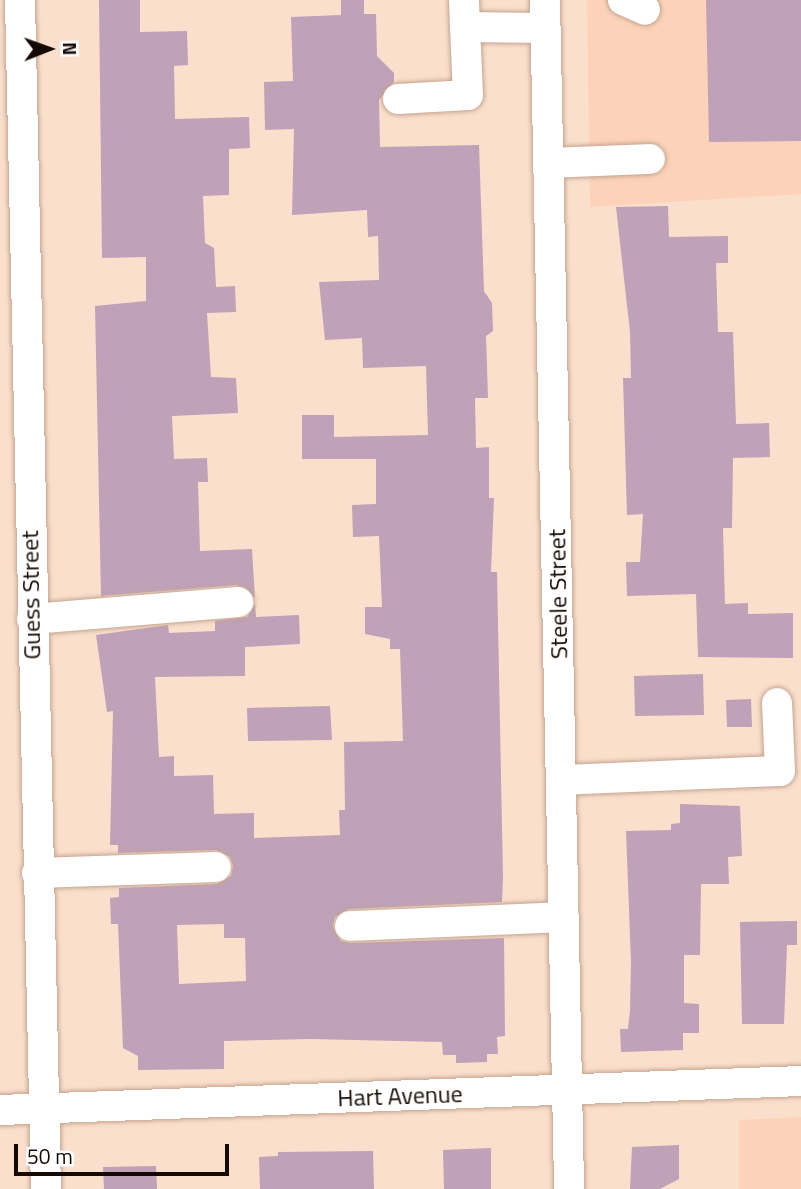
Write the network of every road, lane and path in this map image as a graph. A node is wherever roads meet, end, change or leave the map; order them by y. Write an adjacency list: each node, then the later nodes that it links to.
1 (20, 0): 8 (street, Guess Street)
2 (465, 14): 3 (street); 4 (street)
3 (545, 14): 6 (street, Steele Street)
4 (398, 99)
5 (650, 159): 6 (street)
6 (550, 163): 10 (street, Steele Street)
7 (238, 602): 8 (street)
8 (32, 619): 12 (street, Guess Street)
9 (777, 703): 10 (street)
10 (561, 780): 13 (street, Steele Street)
11 (216, 867): 12 (street)
12 (37, 873): 17 (street, Guess Street)
13 (564, 917): 14 (street); 16 (street, Steele Street)
14 (350, 926)
15 (801, 1082): 16 (street, Hart Avenue)
16 (567, 1090): 17 (street, Hart Avenue); 20 (street, Steele Street)
17 (44, 1109): 18 (street, Hart Avenue); 19 (street, Guess Street)
18 (0, 1110)
19 (46, 1189)
20 (569, 1189)

